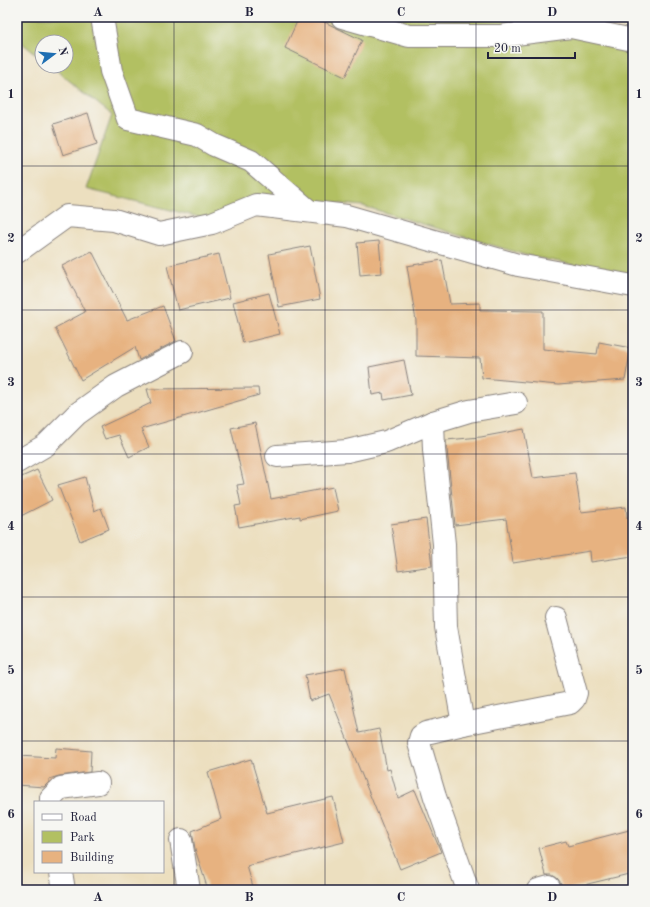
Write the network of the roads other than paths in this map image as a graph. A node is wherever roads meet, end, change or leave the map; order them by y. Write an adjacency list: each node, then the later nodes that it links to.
1 (102, 17): 4 (street)
2 (342, 17): 3 (street)
3 (633, 40)
4 (308, 210): 5 (street); 6 (street)
5 (17, 252)
6 (633, 286)
7 (182, 352): 11 (street)
8 (516, 404): 9 (street)
9 (433, 422): 10 (street); 13 (street)
10 (278, 456)
11 (17, 462)
12 (556, 618): 13 (street)
13 (463, 724): 20 (street)
14 (98, 783): 15 (street)
15 (51, 801)
16 (181, 840): 19 (street)
17 (62, 873): 18 (street)
18 (64, 890)
19 (189, 890)
20 (468, 890)

